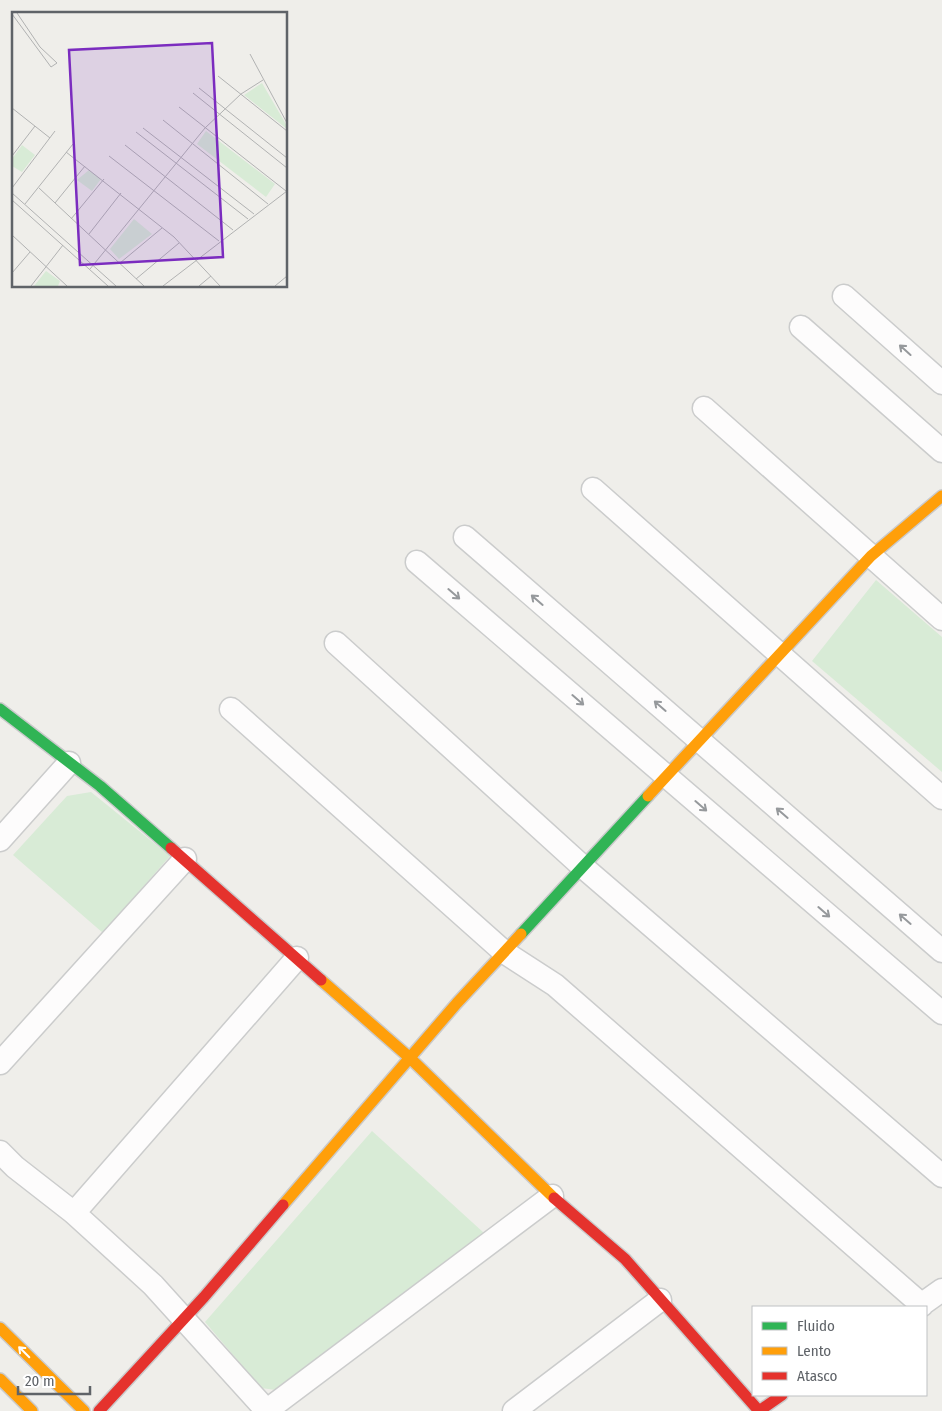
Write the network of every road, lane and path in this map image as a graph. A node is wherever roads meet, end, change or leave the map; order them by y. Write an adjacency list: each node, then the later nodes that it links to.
1 (844, 296): 3 (street, one-way to 1)
2 (801, 327): 5 (street)
3 (942, 382)
4 (704, 408): 9 (street)
5 (942, 452)
6 (593, 489): 13 (street)
7 (942, 496): 9 (street)
8 (464, 537): 16 (street, one-way to 8)
9 (870, 556): 11 (street); 13 (street)
10 (417, 562): 18 (street, one-way to 18)
11 (942, 619)
12 (336, 643): 22 (street)
13 (780, 655): 16 (street); 19 (street)
14 (0, 709): 17 (street)
15 (231, 709): 24 (street)
16 (700, 741): 18 (street); 23 (street, one-way to 16)
17 (69, 763): 20 (street); 21 (street)
18 (667, 776): 22 (street); 26 (street, one-way to 26)
19 (942, 798)
20 (0, 840)
21 (185, 859): 25 (street); 28 (street)
22 (583, 867): 24 (street); 30 (street)
23 (942, 951)
24 (504, 952): 27 (street); 35 (street)
25 (297, 958): 27 (street); 32 (street)
26 (942, 1013)
27 (410, 1058): 31 (street); 36 (street)
28 (0, 1063)
29 (0, 1152): 32 (street)
30 (942, 1176)
31 (552, 1196): 34 (street); 43 (street)
32 (74, 1213): 36 (street)
33 (942, 1290): 35 (street)
34 (660, 1300): 39 (street); 44 (street)
35 (920, 1306)
36 (184, 1317): 42 (street); 43 (street)
37 (0, 1328): 41 (street, one-way to 37)
38 (0, 1379): 40 (street)
39 (781, 1396)
40 (32, 1411)
41 (84, 1411)
42 (99, 1411)
43 (267, 1411)
44 (514, 1411)

